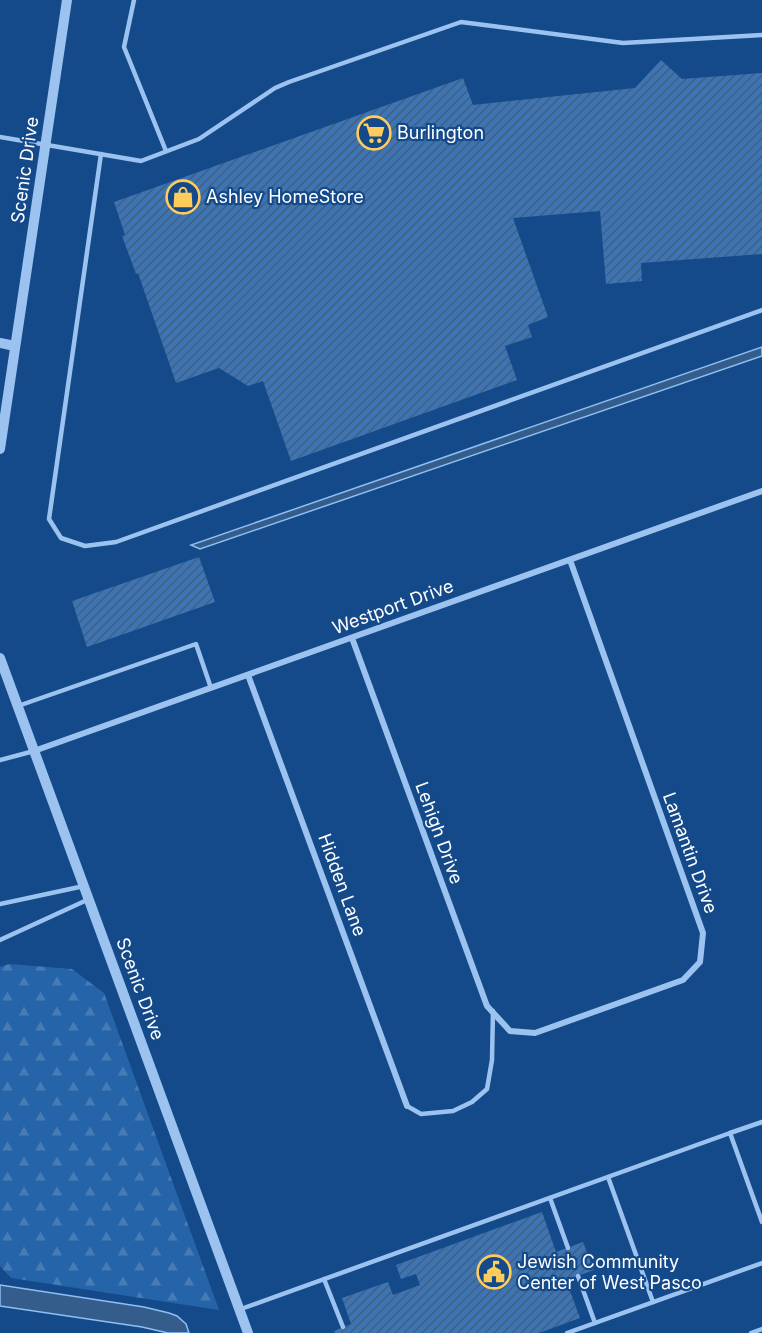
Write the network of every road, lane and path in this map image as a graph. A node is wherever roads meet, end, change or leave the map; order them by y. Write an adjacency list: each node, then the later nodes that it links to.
1 (67, 0): 5 (street, Scenic Drive)
2 (134, 0): 6 (lane)
3 (762, 34): 6 (lane)
4 (0, 137): 5 (lane)
5 (46, 145): 7 (lane); 10 (street, Scenic Drive)
6 (166, 151): 7 (lane)
7 (101, 154): 8 (lane)
8 (762, 310)
9 (0, 343): 10 (street)
10 (15, 346): 11 (street, Scenic Drive)
11 (4, 394): 12 (street, Scenic Drive)
12 (0, 449)
13 (762, 491): 14 (street, Westport Drive)
14 (570, 560): 15 (street, Westport Drive); 28 (street, Lamantin Drive)
15 (352, 638): 17 (street, Westport Drive); 27 (street, Lehigh Drive)
16 (0, 658): 18 (street, Scenic Drive)
17 (248, 675): 19 (street, Westport Drive); 29 (street, Hidden Lane)
18 (3, 676): 20 (street, Scenic Drive)
19 (211, 688): 20 (lane); 21 (street, Westport Drive)
20 (18, 706): 21 (street, Scenic Drive)
21 (34, 751): 22 (lane); 23 (street, Scenic Drive)
22 (0, 760)
23 (84, 886): 24 (street, Scenic Drive); 25 (lane)
24 (89, 899): 26 (lane); 40 (street, Scenic Drive)
25 (0, 904)
26 (0, 940)
27 (492, 1011): 28 (street, Lehigh Drive); 29 (lane)
28 (510, 1031)
29 (407, 1106)
30 (762, 1122): 31 (lane)
31 (730, 1133): 32 (lane); 34 (lane)
32 (608, 1177): 33 (lane); 39 (lane)
33 (550, 1198): 35 (lane); 38 (lane)
34 (762, 1222)
35 (568, 1248)
36 (762, 1263): 39 (lane)
37 (578, 1276): 41 (lane)
38 (324, 1279): 40 (lane); 42 (lane)
39 (653, 1302): 41 (lane)
40 (241, 1309): 44 (street, Scenic Drive)
41 (595, 1323): 45 (lane)
42 (344, 1327)
43 (762, 1329): 46 (lane)
44 (248, 1333)
45 (567, 1333)
46 (751, 1333)

